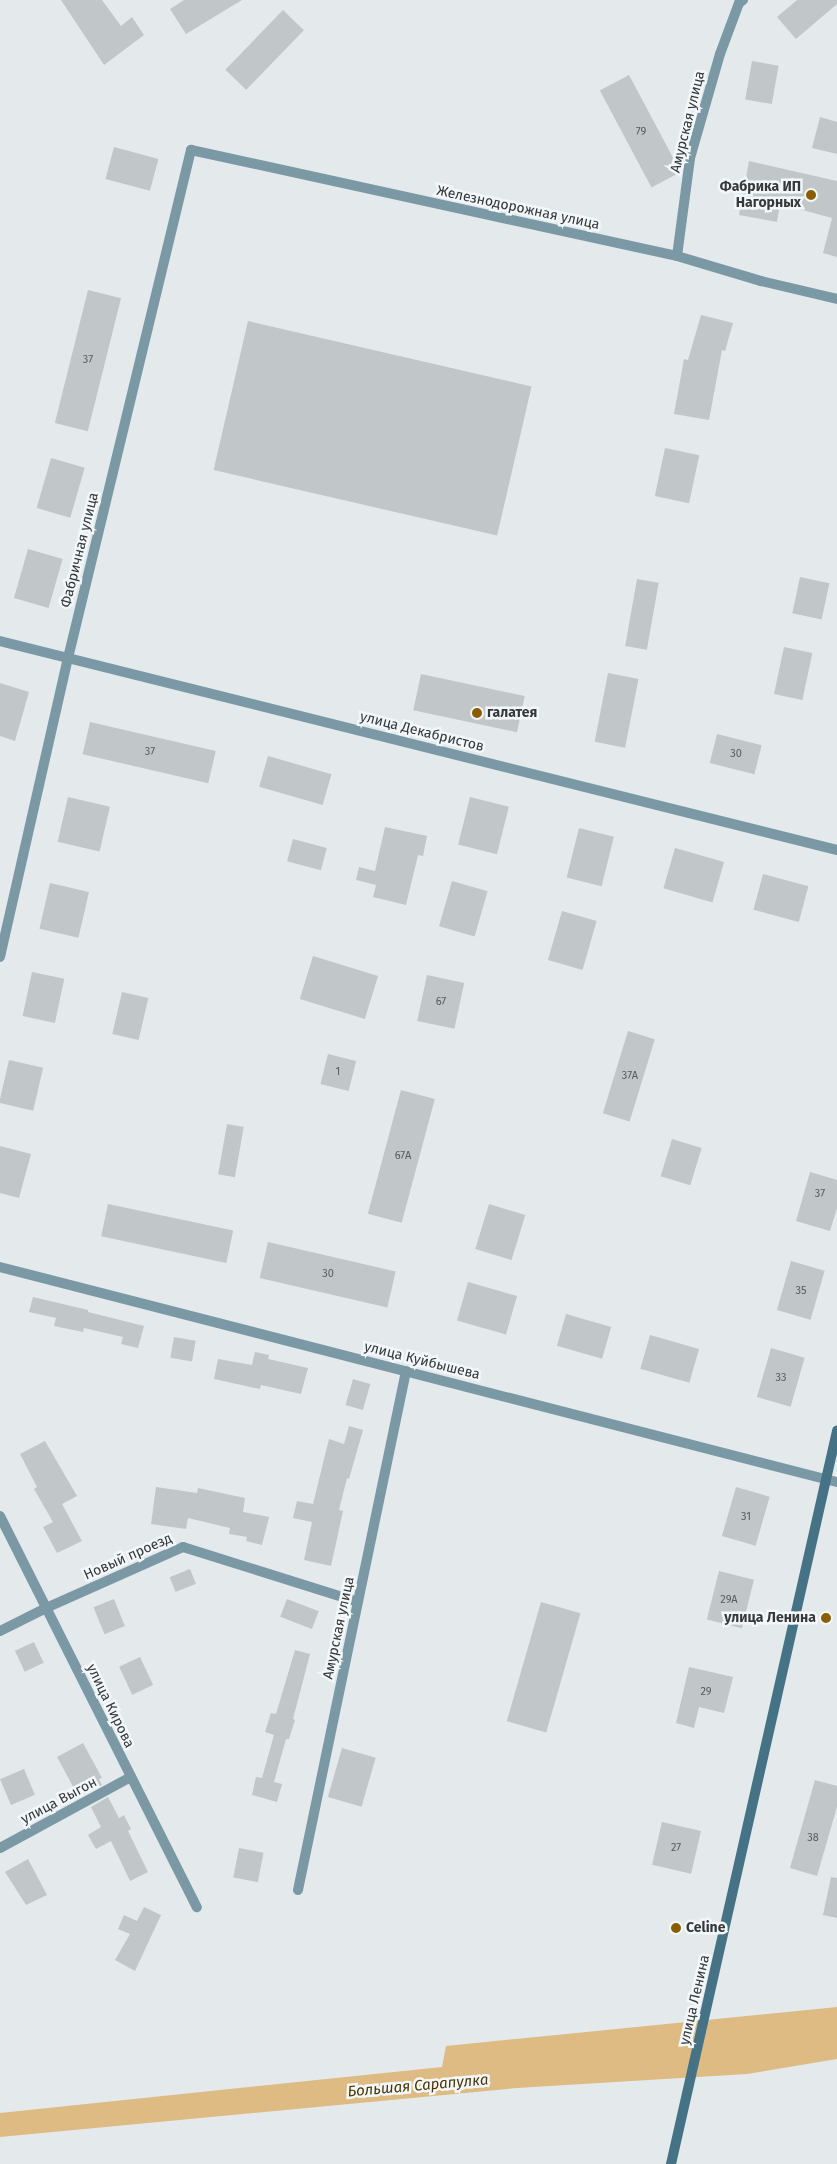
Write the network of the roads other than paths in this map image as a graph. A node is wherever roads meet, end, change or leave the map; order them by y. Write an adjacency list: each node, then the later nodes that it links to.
1 (743, 0): 3 (street, Амурская улица)
2 (191, 150): 3 (street, Железнодорожная улица); 6 (street, Фабричная улица)
3 (676, 256): 4 (street, Железнодорожная улица)
4 (837, 299)
5 (0, 641): 6 (street, улица Декабристов)
6 (68, 658): 7 (street, улица Декабристов); 8 (street, Фабричная улица)
7 (837, 850)
8 (0, 957)
9 (0, 1267): 10 (street, улица Куйбышева)
10 (406, 1371): 12 (street, улица Куйбышева); 15 (street, Амурская улица)
11 (837, 1432): 12 (main road, улица Ленина)
12 (826, 1479): 13 (street, улица Куйбышева); 22 (main road, улица Ленина)
13 (837, 1482)
14 (0, 1516): 16 (street, улица Кирова)
15 (358, 1602): 16 (street, Новый проезд); 20 (street, Амурская улица)
16 (46, 1608): 17 (street, Новый проезд); 18 (street, улица Кирова)
17 (0, 1631)
18 (130, 1778): 19 (street, улица Выгон); 21 (street, улица Кирова)
19 (0, 1848)
20 (298, 1890)
21 (197, 1907)
22 (672, 2160)

